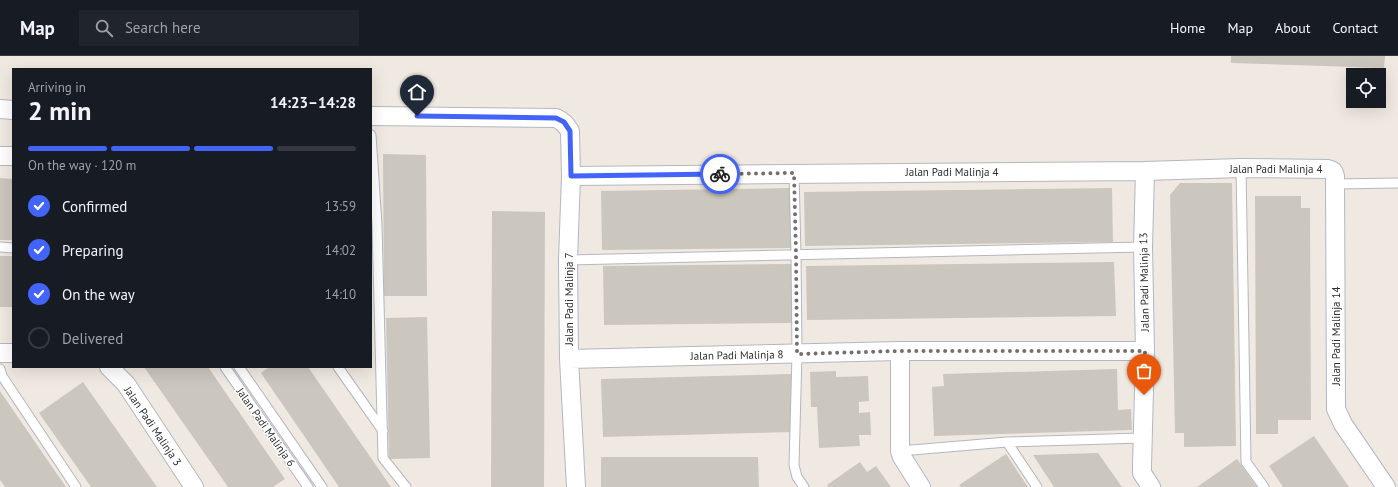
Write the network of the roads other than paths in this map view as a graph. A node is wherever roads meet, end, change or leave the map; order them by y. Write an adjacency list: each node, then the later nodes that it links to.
1 (0, 109): 2 (street)
2 (12, 110)
3 (372, 116): 10 (street, Jalan Padi Malinja 7)
4 (0, 156): 5 (street)
5 (12, 156)
6 (372, 165): 13 (lane)
7 (1241, 168): 8 (street, Jalan Padi Malinja 4); 11 (street, Jalan Padi Malinja 4); 44 (lane)
8 (1145, 171): 9 (street, Jalan Padi Malinja 4); 14 (street, Jalan Padi Malinja 13)
9 (794, 173): 10 (street, Jalan Padi Malinja 4); 17 (lane)
10 (571, 176): 18 (street, Jalan Padi Malinja 7)
11 (1334, 177): 12 (lane); 45 (street, Jalan Padi Malinja 14)
12 (1398, 183)
13 (374, 226): 30 (lane)
14 (1143, 247): 17 (lane); 20 (street, Jalan Padi Malinja 13)
15 (0, 248): 16 (lane)
16 (12, 248)
17 (796, 254): 18 (lane); 23 (lane)
18 (568, 260): 24 (street, Jalan Padi Malinja 7)
19 (900, 351): 20 (street, Jalan Padi Malinja 8); 23 (street, Jalan Padi Malinja 8); 33 (street)
20 (1145, 351): 31 (street, Jalan Padi Malinja 13)
21 (0, 352): 22 (street)
22 (12, 353)
23 (797, 354): 24 (street, Jalan Padi Malinja 8); 40 (lane)
24 (569, 359): 39 (street, Jalan Padi Malinja 7)
25 (110, 368): 35 (street, Jalan Padi Malinja 3)
26 (226, 368): 36 (lane, Jalan Padi Malinja 6)
27 (240, 368): 37 (lane)
28 (339, 368): 30 (lane)
29 (0, 370): 34 (lane)
30 (383, 431): 38 (lane)
31 (1142, 438): 32 (lane); 43 (street, Jalan Padi Malinja 13)
32 (1007, 442): 33 (lane); 42 (lane)
33 (900, 451): 41 (street)
34 (76, 487)
35 (194, 487)
36 (308, 487)
37 (322, 487)
38 (406, 487)
39 (576, 487)
40 (804, 487)
41 (921, 487)
42 (1037, 487)
43 (1151, 487)
44 (1264, 487)
45 (1386, 487)

